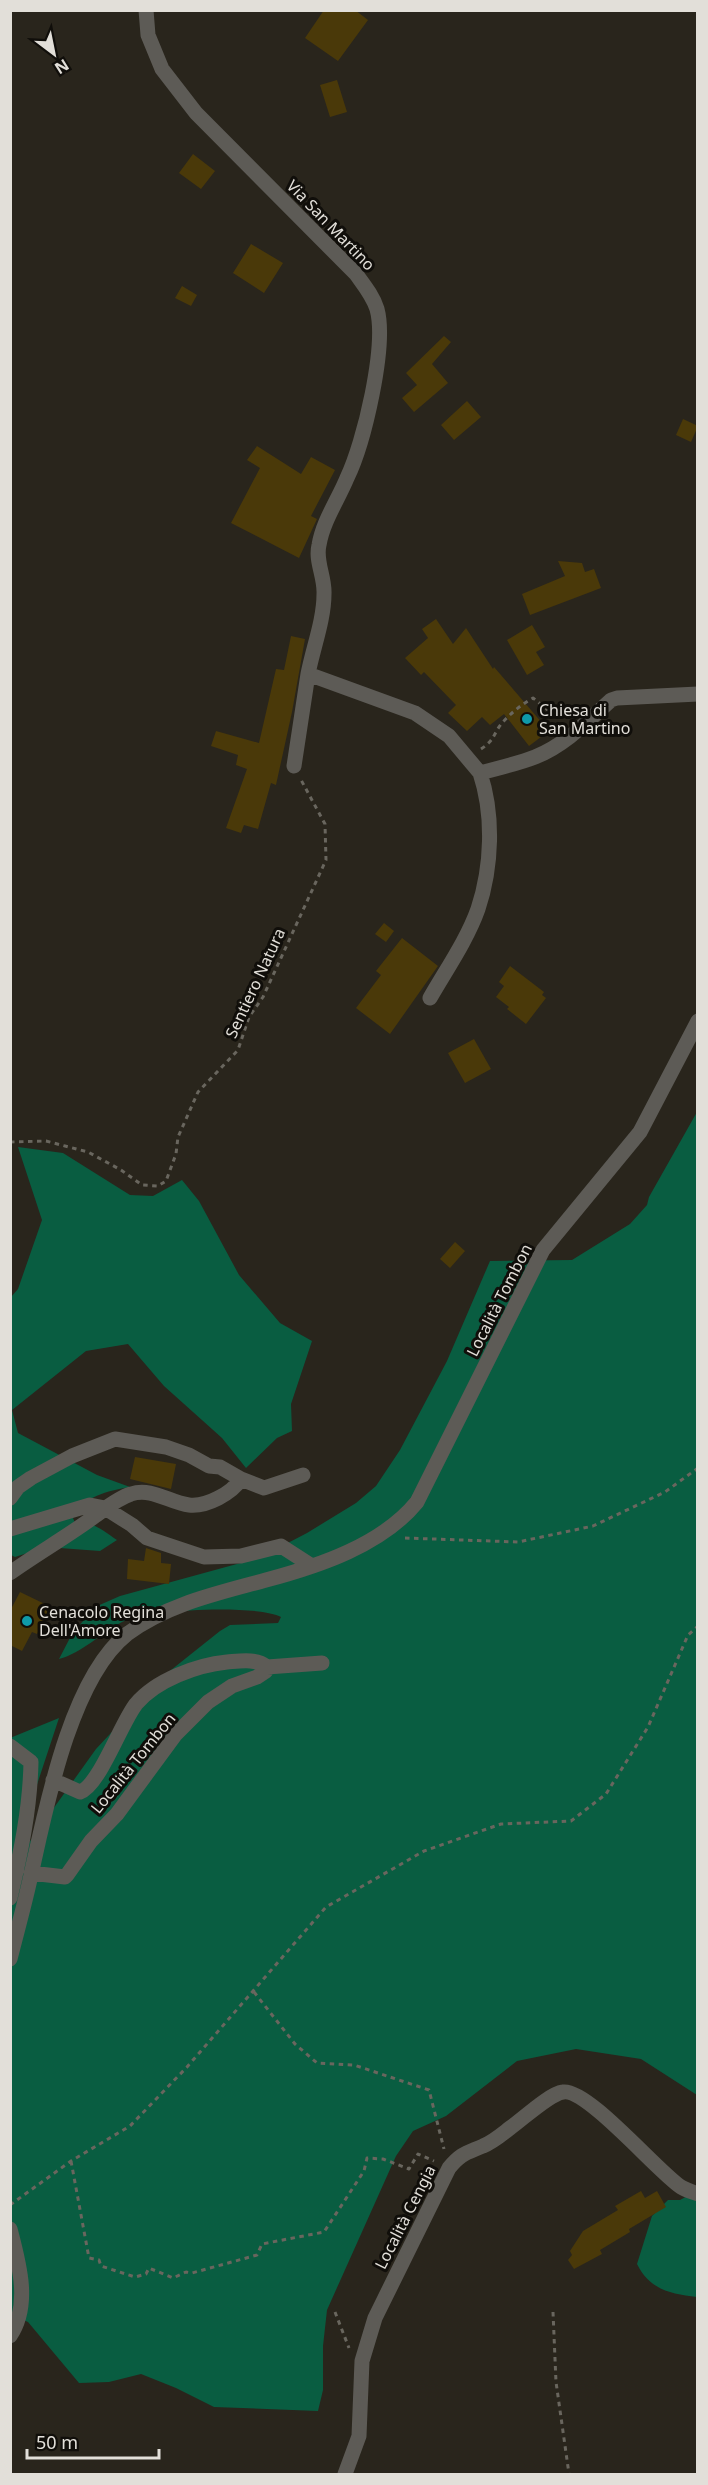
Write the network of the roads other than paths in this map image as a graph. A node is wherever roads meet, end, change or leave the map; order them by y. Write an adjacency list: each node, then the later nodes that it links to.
1 (146, 10): 2 (street, Via San Martino)
2 (308, 674): 4 (street, Via San Martino); 5 (street)
3 (698, 694): 5 (street)
4 (294, 766)
5 (480, 773): 6 (street)
6 (430, 998)
7 (698, 1021): 13 (street, Località Tombon)
8 (303, 1475): 9 (street)
9 (241, 1479): 10 (street); 11 (street)
10 (10, 1498)
11 (105, 1508): 12 (street); 13 (street); 14 (street)
12 (10, 1529)
13 (312, 1566): 18 (street, Località Tombon)
14 (10, 1573)
15 (322, 1663): 16 (street, Località Tombon)
16 (267, 1667): 18 (street, Località Tombon); 19 (street, Località Tombon)
17 (10, 1746): 20 (street)
18 (52, 1780): 19 (street, Località Tombon)
19 (31, 1873): 21 (street, Località Tombon)
20 (10, 1898)
21 (10, 1959)
22 (698, 2194): 25 (street, Località Cengia)
23 (10, 2229): 24 (street)
24 (10, 2336)
25 (345, 2475)

